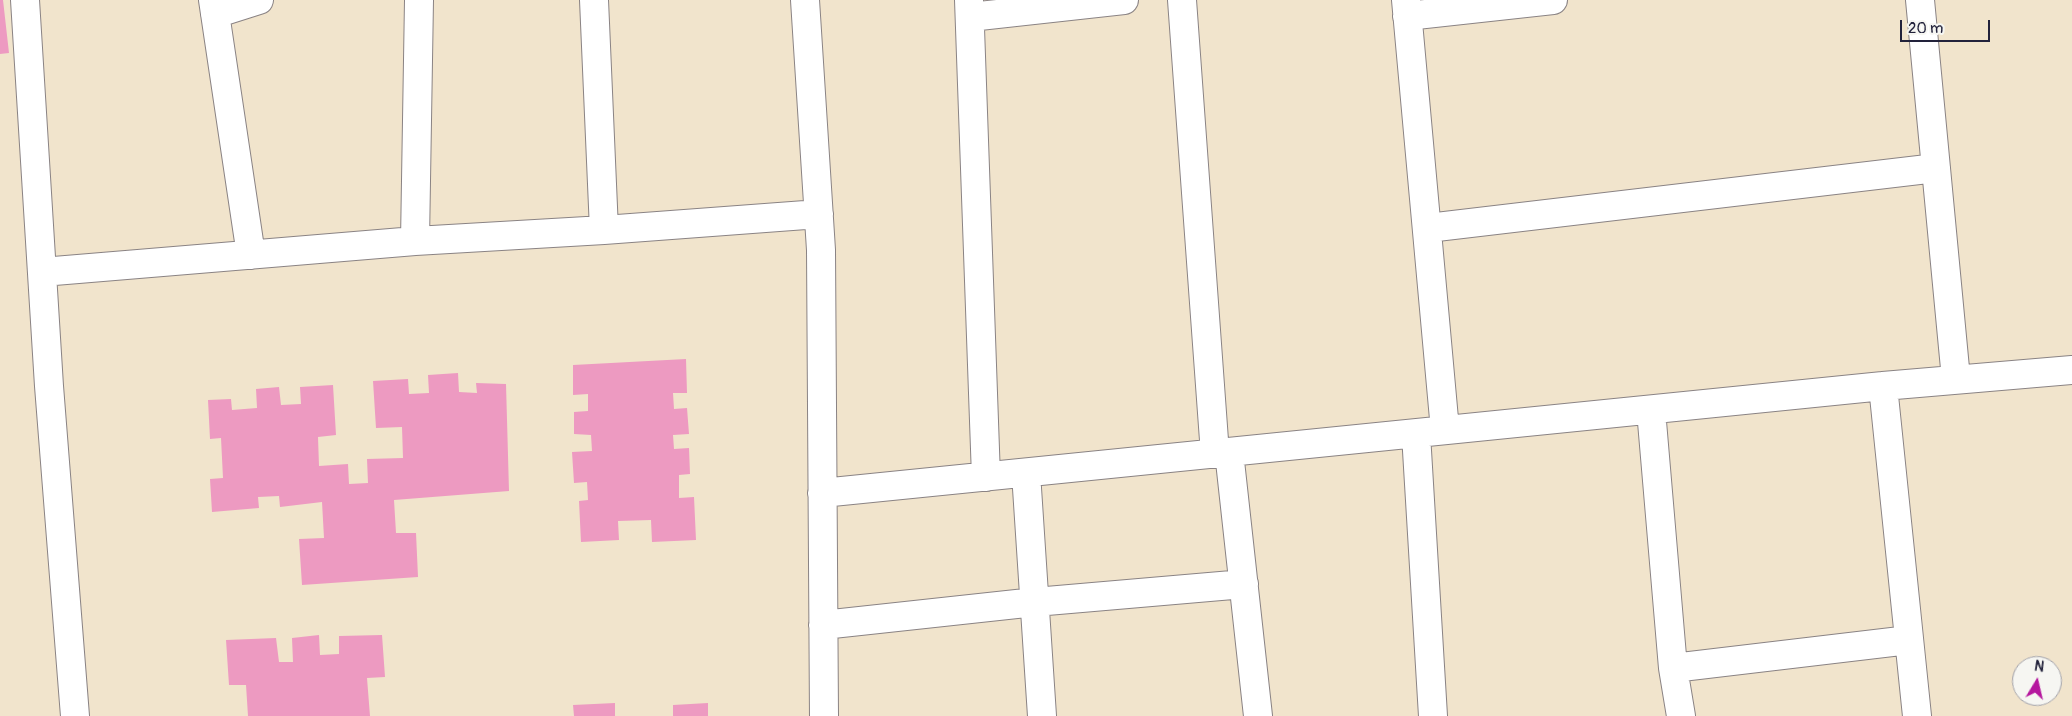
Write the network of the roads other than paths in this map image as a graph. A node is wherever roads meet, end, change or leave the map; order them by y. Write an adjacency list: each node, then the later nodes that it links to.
1 (25, 0): 19 (street)
2 (259, 0): 10 (street)
3 (419, 0): 17 (street)
4 (594, 0): 16 (street)
5 (805, 0): 14 (street)
6 (1124, 0): 11 (street)
7 (1182, 0): 26 (street)
8 (1553, 0): 12 (street)
9 (1920, 0): 13 (street)
10 (214, 7): 18 (street)
11 (969, 8): 28 (street)
12 (1407, 8): 15 (street)
13 (1936, 168): 15 (street); 21 (street)
14 (819, 214): 16 (street); 29 (street)
15 (1428, 228): 24 (street)
16 (604, 230): 17 (street)
17 (415, 241): 18 (street)
18 (251, 255): 19 (street)
19 (42, 272): 35 (street)
20 (2072, 370): 21 (street)
21 (1956, 379): 22 (street)
22 (1883, 386): 23 (street); 33 (street)
23 (1651, 410): 24 (street); 34 (street)
24 (1446, 430): 25 (street)
25 (1416, 434): 26 (street); 39 (street)
26 (1222, 453): 27 (street); 30 (street)
27 (1026, 473): 28 (street); 31 (street)
28 (986, 477): 29 (street)
29 (822, 493): 32 (street)
30 (1244, 584): 31 (street); 38 (street)
31 (1035, 602): 32 (street); 37 (street)
32 (823, 624): 36 (street)
33 (1909, 640): 34 (street); 41 (street)
34 (1674, 668): 40 (street)
35 (76, 716)
36 (824, 716)
37 (1042, 716)
38 (1258, 716)
39 (1433, 716)
40 (1682, 716)
41 (1917, 716)

